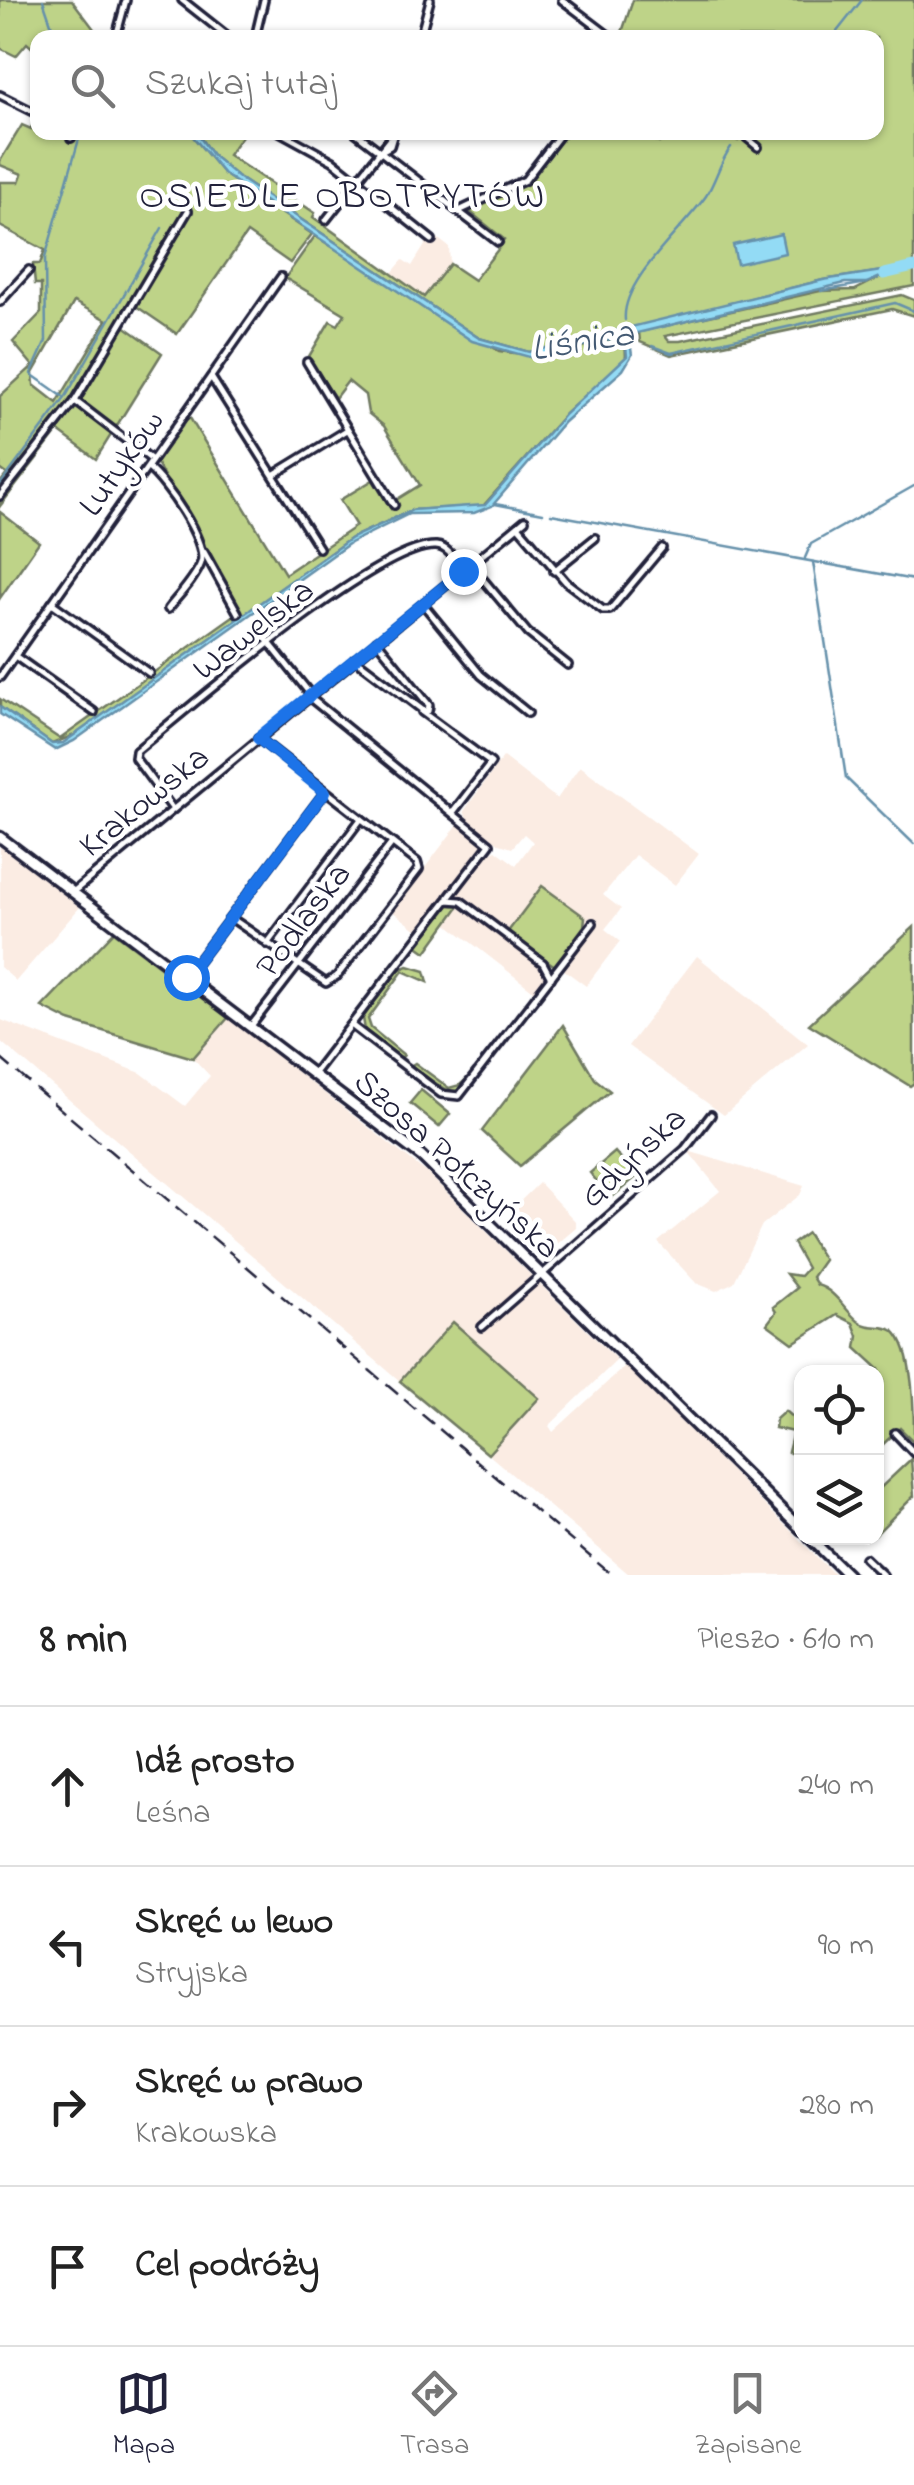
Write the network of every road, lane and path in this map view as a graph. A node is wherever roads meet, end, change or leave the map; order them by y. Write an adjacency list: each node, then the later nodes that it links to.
1 (126, 0): 6 (street)
2 (182, 0): 7 (street)
3 (264, 0): 8 (street)
4 (430, 0): 9 (street)
5 (562, 0): 10 (street)
6 (118, 30)
7 (220, 30)
8 (257, 30)
9 (422, 30)
10 (601, 30)
11 (0, 95): 12 (street)
12 (30, 110)
13 (294, 140): 20 (street)
14 (366, 140): 19 (street)
15 (388, 140): 19 (street)
16 (556, 140): 22 (street)
17 (750, 140): 18 (street)
18 (758, 146)
19 (380, 151): 20 (street); 22 (street)
20 (358, 181): 23 (street); 24 (street)
21 (188, 211): 31 (street)
22 (459, 211): 25 (street)
23 (326, 220)
24 (432, 240)
25 (498, 242)
26 (29, 270): 28 (street)
27 (282, 277): 30 (street, Lutyków)
28 (0, 302)
29 (307, 362): 32 (street)
30 (211, 377): 33 (street, Lutyków); 34 (street)
31 (75, 400): 33 (street); 35 (street)
32 (347, 430): 34 (street); 36 (street)
33 (150, 464): 40 (street); 46 (street, Lutyków)
34 (274, 474): 41 (street)
35 (0, 496)
36 (394, 505)
37 (524, 520): 38 (street, Krakowska)
38 (518, 526): 43 (street, Krakowska); 45 (street)
39 (595, 538): 45 (street)
40 (200, 544): 48 (street); 49 (street)
41 (319, 548)
42 (662, 548): 45 (street)
43 (471, 565): 44 (street, Krakowska); 55 (street)
44 (463, 571): 47 (street, Krakowska); 52 (street, Wawelska)
45 (554, 571)
46 (52, 603): 53 (street, Lutyków); 56 (street)
47 (423, 604): 51 (street, Krakowska); 61 (street)
48 (168, 609)
49 (238, 613)
50 (263, 635): 52 (street)
51 (377, 641): 54 (street, Krakowska); 60 (street)
52 (270, 643): 58 (street); 64 (street, Wawelska)
53 (15, 656): 57 (street, Lutyków); 59 (street)
54 (355, 660): 58 (street, Krakowska); 60 (street)
55 (568, 665)
56 (149, 673)
57 (0, 677)
58 (310, 696): 62 (street, Krakowska); 65 (street)
59 (94, 712)
60 (422, 712): 65 (street)
61 (528, 713)
62 (258, 738): 63 (street); 64 (street, Krakowska)
63 (325, 792): 66 (street); 71 (street)
64 (172, 808): 69 (street, Krakowska)
65 (454, 811): 70 (street)
66 (361, 819): 68 (street); 73 (street)
67 (0, 837): 69 (main road, Szosa Połczyńska)
68 (392, 842): 74 (street, Podlaska); 74 (street)
69 (72, 892): 75 (main road, Szosa Połczyńska)
70 (444, 903): 76 (street); 78 (street)
71 (231, 918): 73 (street); 75 (street)
72 (593, 923): 76 (street)
73 (268, 944): 74 (street)
74 (297, 967): 77 (street, Podlaska)
75 (186, 977): 77 (main road, Szosa Połczyńska)
76 (551, 978): 78 (street)
77 (251, 1026): 79 (main road, Szosa Połczyńska)
78 (350, 1026): 79 (street)
79 (314, 1074): 81 (main road, Szosa Połczyńska)
80 (710, 1115): 81 (street, Gdyńska)
81 (541, 1272): 82 (street, Gdyńska); 85 (main road, Szosa Połczyńska)
82 (482, 1327)
83 (895, 1433): 84 (street)
84 (914, 1453)
85 (794, 1522)
86 (817, 1545): 88 (main road)
87 (865, 1558): 89 (street)
88 (848, 1575)
89 (882, 1575)

